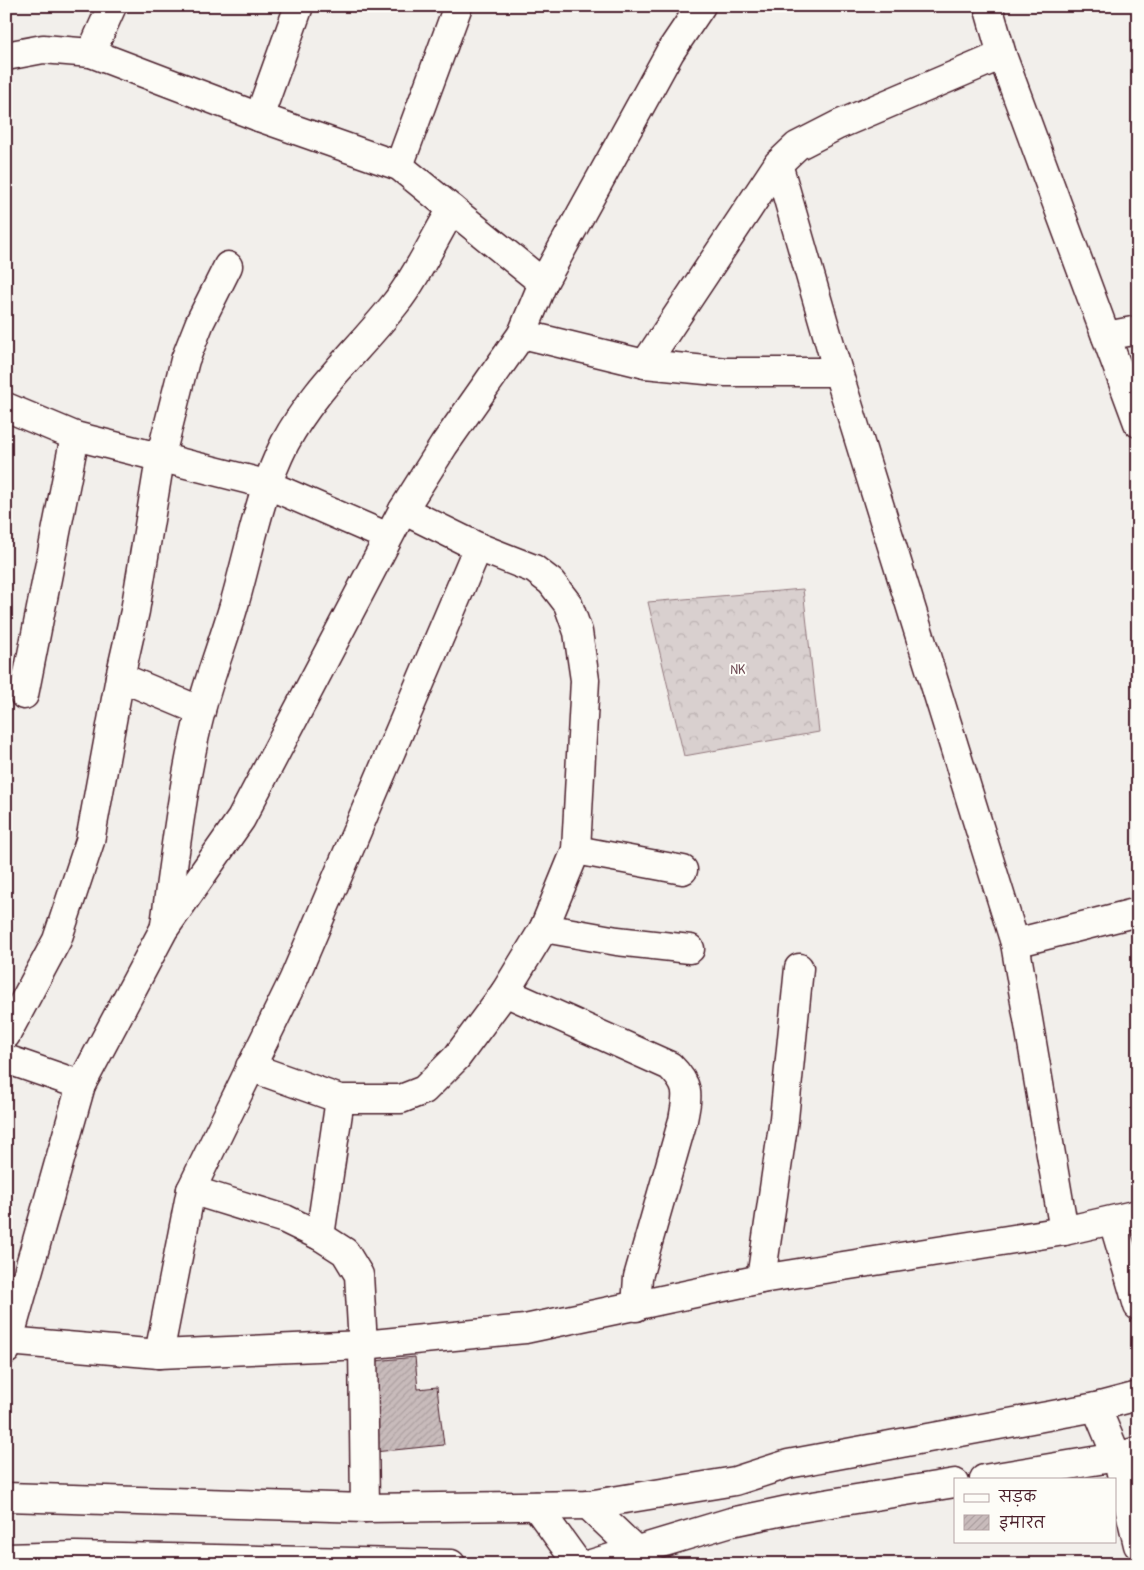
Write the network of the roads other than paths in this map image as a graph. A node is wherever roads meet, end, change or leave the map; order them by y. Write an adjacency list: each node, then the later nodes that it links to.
1 (112, 6): 6 (street)
2 (299, 6): 9 (street)
3 (458, 6): 11 (street)
4 (701, 6): 14 (street)
5 (988, 6): 7 (street)
6 (91, 53): 8 (street); 9 (street)
7 (1002, 55): 10 (street); 17 (street)
8 (6, 56)
9 (259, 117): 11 (street)
10 (778, 164): 18 (street); 19 (street)
11 (399, 166): 12 (street)
12 (452, 209): 14 (street); 24 (street)
13 (228, 266): 23 (street)
14 (543, 283): 16 (street)
15 (1138, 330): 17 (street)
16 (522, 334): 18 (street); 25 (street)
17 (1106, 336): 21 (street)
18 (645, 364): 19 (street)
19 (838, 372): 36 (street)
20 (6, 408): 22 (street)
21 (1138, 423)
22 (76, 436): 23 (street); 29 (street)
23 (160, 459): 24 (street); 28 (street)
24 (266, 484): 26 (street); 30 (street)
25 (403, 510): 26 (street); 27 (street)
26 (388, 537): 35 (street)
27 (478, 546): 31 (street); 42 (street)
28 (120, 677): 30 (street); 40 (street)
29 (24, 695)
30 (201, 711): 35 (street)
31 (576, 850): 32 (street); 34 (street)
32 (683, 870)
33 (1138, 912): 36 (street)
34 (544, 928): 37 (street); 39 (street)
35 (164, 929): 43 (street)
36 (1015, 943): 47 (street)
37 (690, 950)
38 (799, 968): 49 (street)
39 (505, 992): 44 (street); 50 (street)
40 (6, 1035)
41 (6, 1059): 43 (street)
42 (250, 1067): 44 (street); 45 (street)
43 (80, 1085): 53 (street)
44 (340, 1099): 48 (street)
45 (192, 1190): 48 (street); 54 (street)
46 (1125, 1218): 47 (street); 51 (street)
47 (1064, 1230): 49 (street)
48 (320, 1236): 52 (street)
49 (762, 1279): 50 (street)
50 (636, 1306): 52 (street)
51 (1138, 1306)
52 (363, 1345): 54 (street); 63 (street)
53 (7, 1346): 54 (street)
54 (159, 1354)
55 (1138, 1396): 56 (street)
56 (1096, 1407): 57 (street); 62 (street)
57 (1127, 1454): 58 (street); 64 (street)
58 (990, 1478)
59 (954, 1483): 66 (street)
60 (6, 1497): 63 (street)
61 (536, 1506): 62 (street); 63 (street); 68 (street)
62 (588, 1506): 66 (street)
63 (365, 1508)
64 (1138, 1545)
65 (6, 1558): 67 (street)
66 (643, 1558): 69 (street)
67 (451, 1564)
68 (578, 1564)
69 (591, 1564)

